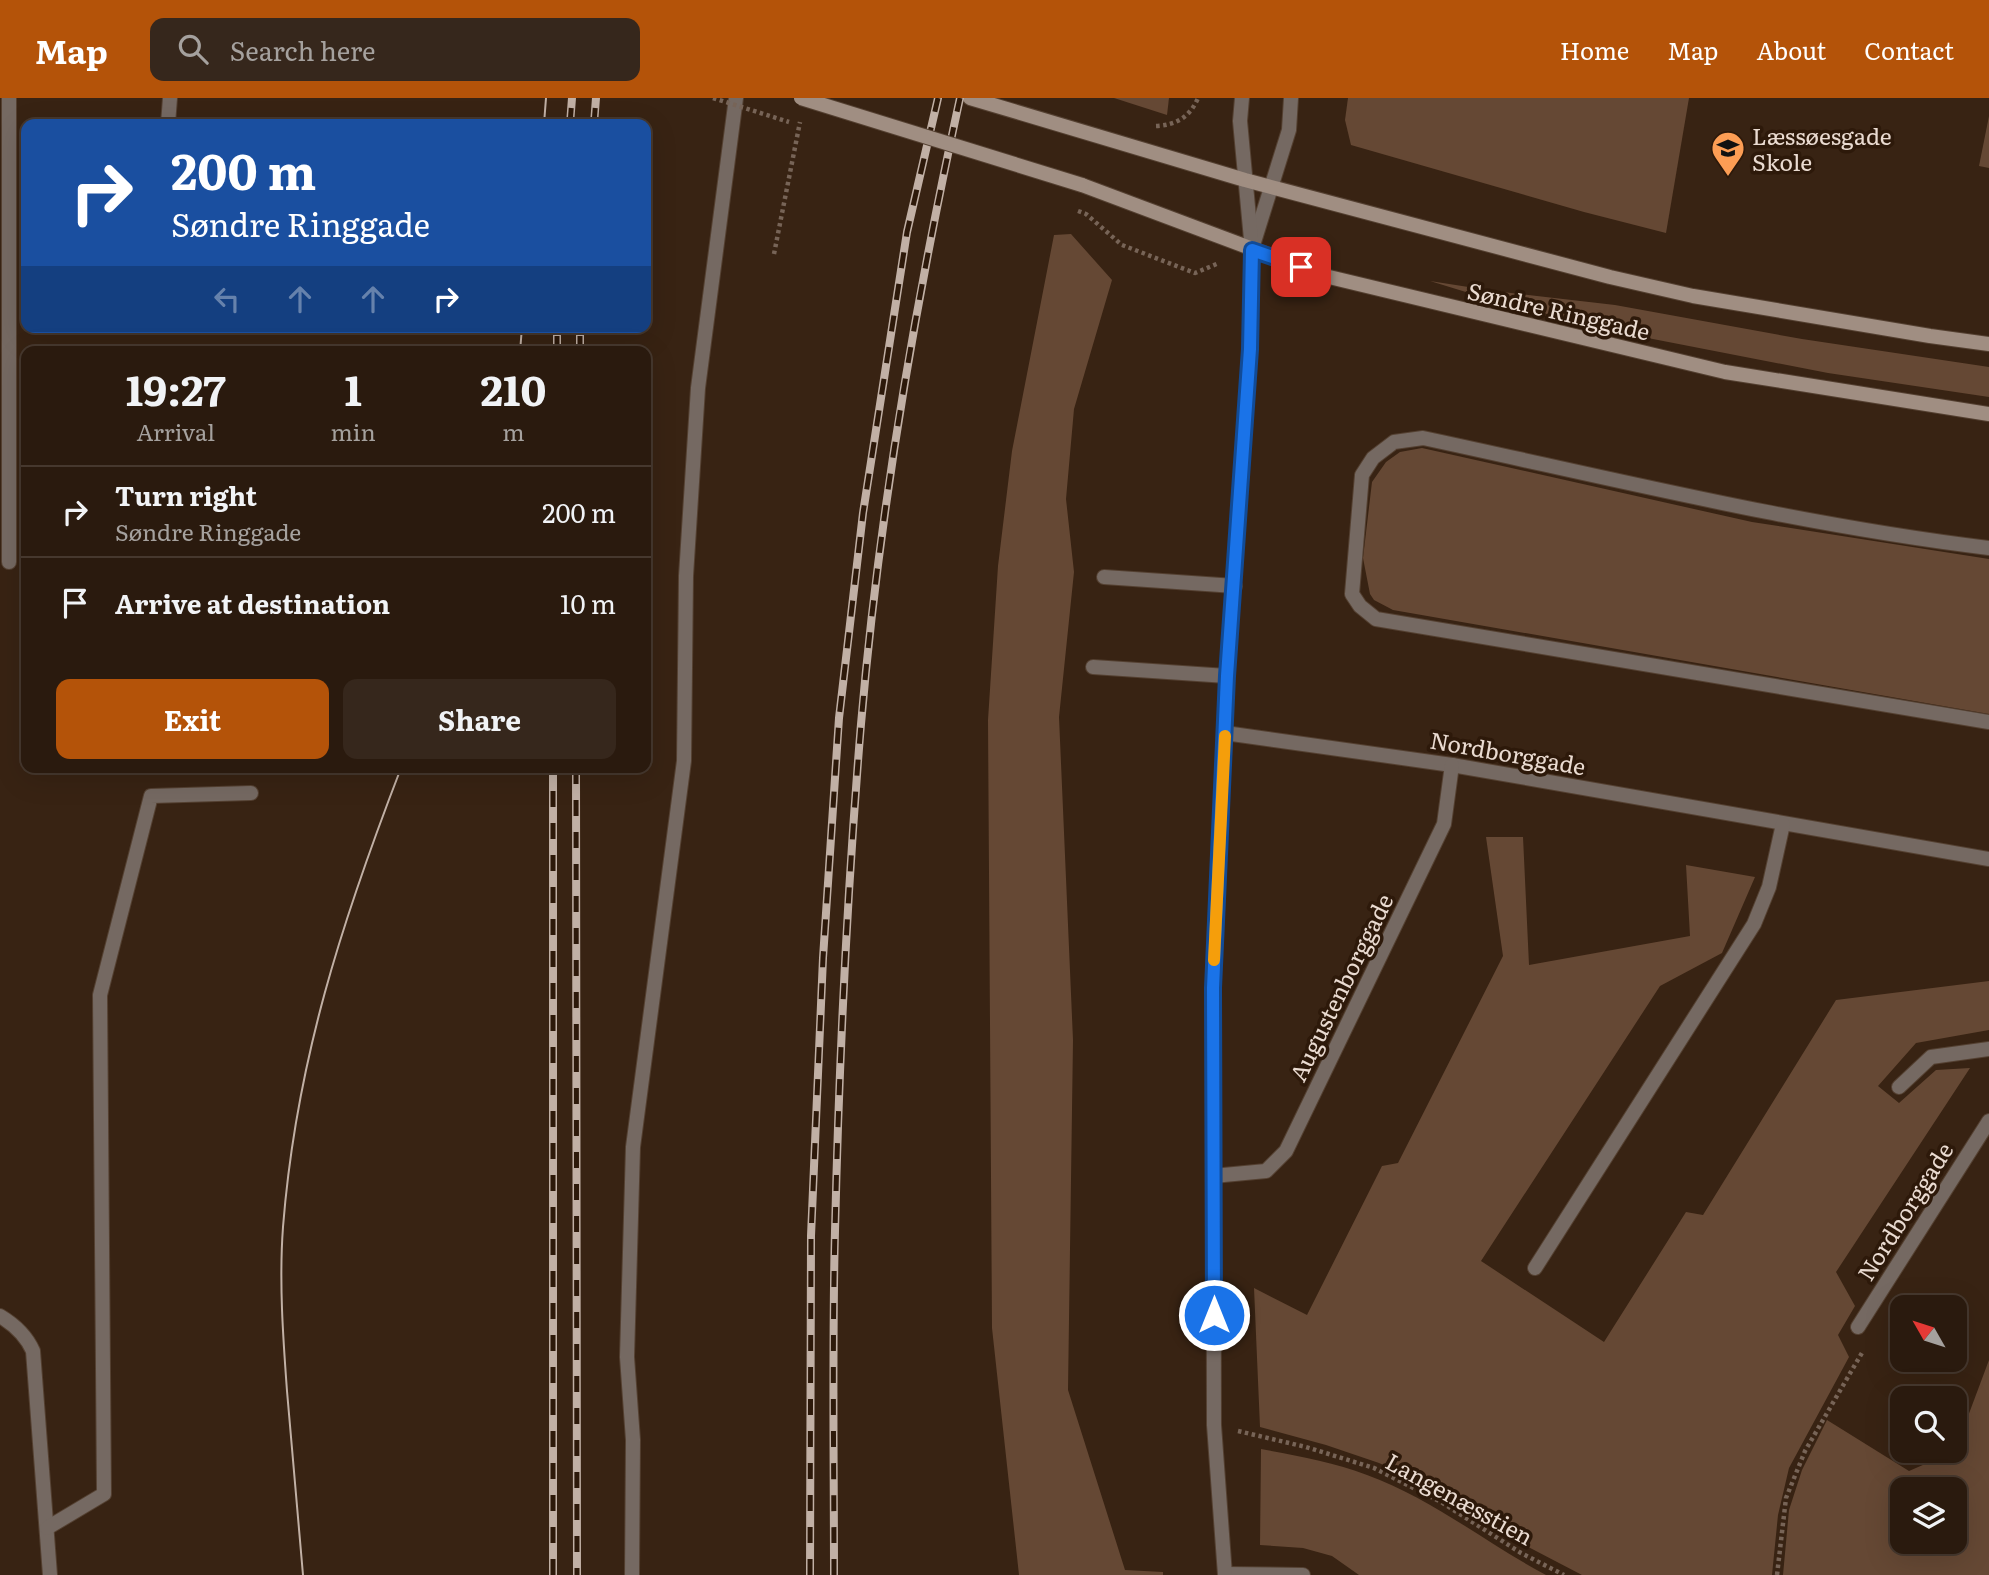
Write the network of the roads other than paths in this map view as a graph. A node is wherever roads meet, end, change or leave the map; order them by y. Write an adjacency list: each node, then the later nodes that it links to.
1 (9, 98): 15 (street)
2 (170, 98): 8 (street)
3 (736, 98): 36 (street)
4 (802, 98): 11 (main road, Søndre Ringgade, bridge)
5 (970, 98): 9 (main road, Søndre Ringgade)
6 (1242, 98): 9 (street)
7 (1291, 98): 10 (street)
8 (168, 119)
9 (1245, 180): 10 (main road, Søndre Ringgade); 11 (street)
10 (1271, 187): 11 (street); 12 (main road, Søndre Ringgade)
11 (1252, 250): 13 (main road, Søndre Ringgade); 17 (street)
12 (1989, 344)
13 (1989, 414)
14 (1989, 548): 20 (street)
15 (9, 562)
16 (1104, 577): 17 (street)
17 (1235, 586): 19 (street)
18 (1093, 667): 19 (street)
19 (1227, 676): 21 (street)
20 (1989, 722)
21 (1225, 733): 22 (street, Nordborggade); 29 (street)
22 (1452, 765): 24 (street, Nordborggade); 29 (street, Augustenborggade)
23 (251, 793): 33 (street)
24 (1783, 824): 25 (street, Nordborggade); 30 (street)
25 (1989, 859)
26 (1989, 1049): 27 (street)
27 (1899, 1087)
28 (1989, 1121): 32 (street, Nordborggade)
29 (1213, 1177): 34 (street)
30 (1535, 1268)
31 (0, 1316): 33 (street)
32 (1858, 1326)
33 (47, 1528): 35 (street)
34 (1225, 1574): 37 (street)
35 (50, 1575)
36 (632, 1575)
37 (1303, 1575)

